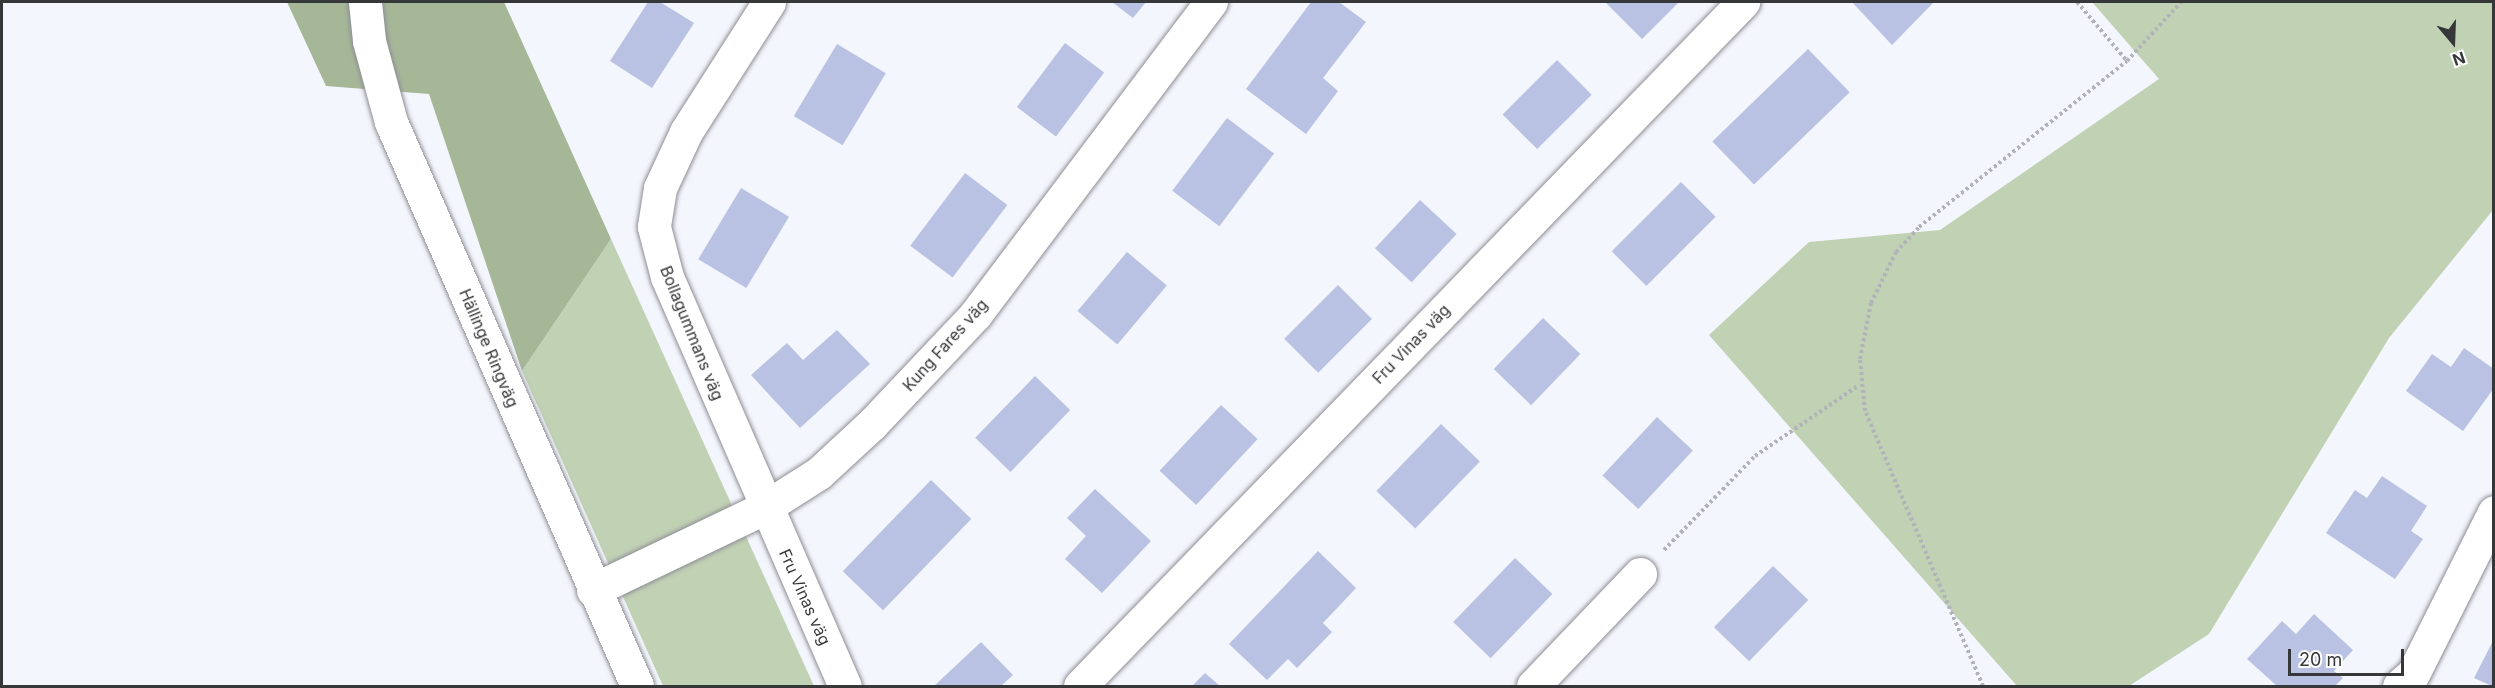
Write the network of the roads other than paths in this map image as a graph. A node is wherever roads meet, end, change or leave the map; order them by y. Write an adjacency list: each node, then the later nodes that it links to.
1 (364, 2): 8 (street, Hällinge Ringväg)
2 (769, 2): 5 (street, Bollagummans väg)
3 (1211, 2): 5 (street, Kung Fares väg)
4 (1743, 2): 12 (street, Fru Vinas väg)
5 (764, 508): 8 (street, Kung Fares väg); 11 (street, Fru Vinas väg)
6 (2493, 512): 9 (street)
7 (1640, 574): 13 (street)
8 (593, 590): 10 (street, Hällinge Ringväg)
9 (2412, 682)
10 (637, 687)
11 (845, 687)
12 (1080, 687)
13 (1533, 687)

